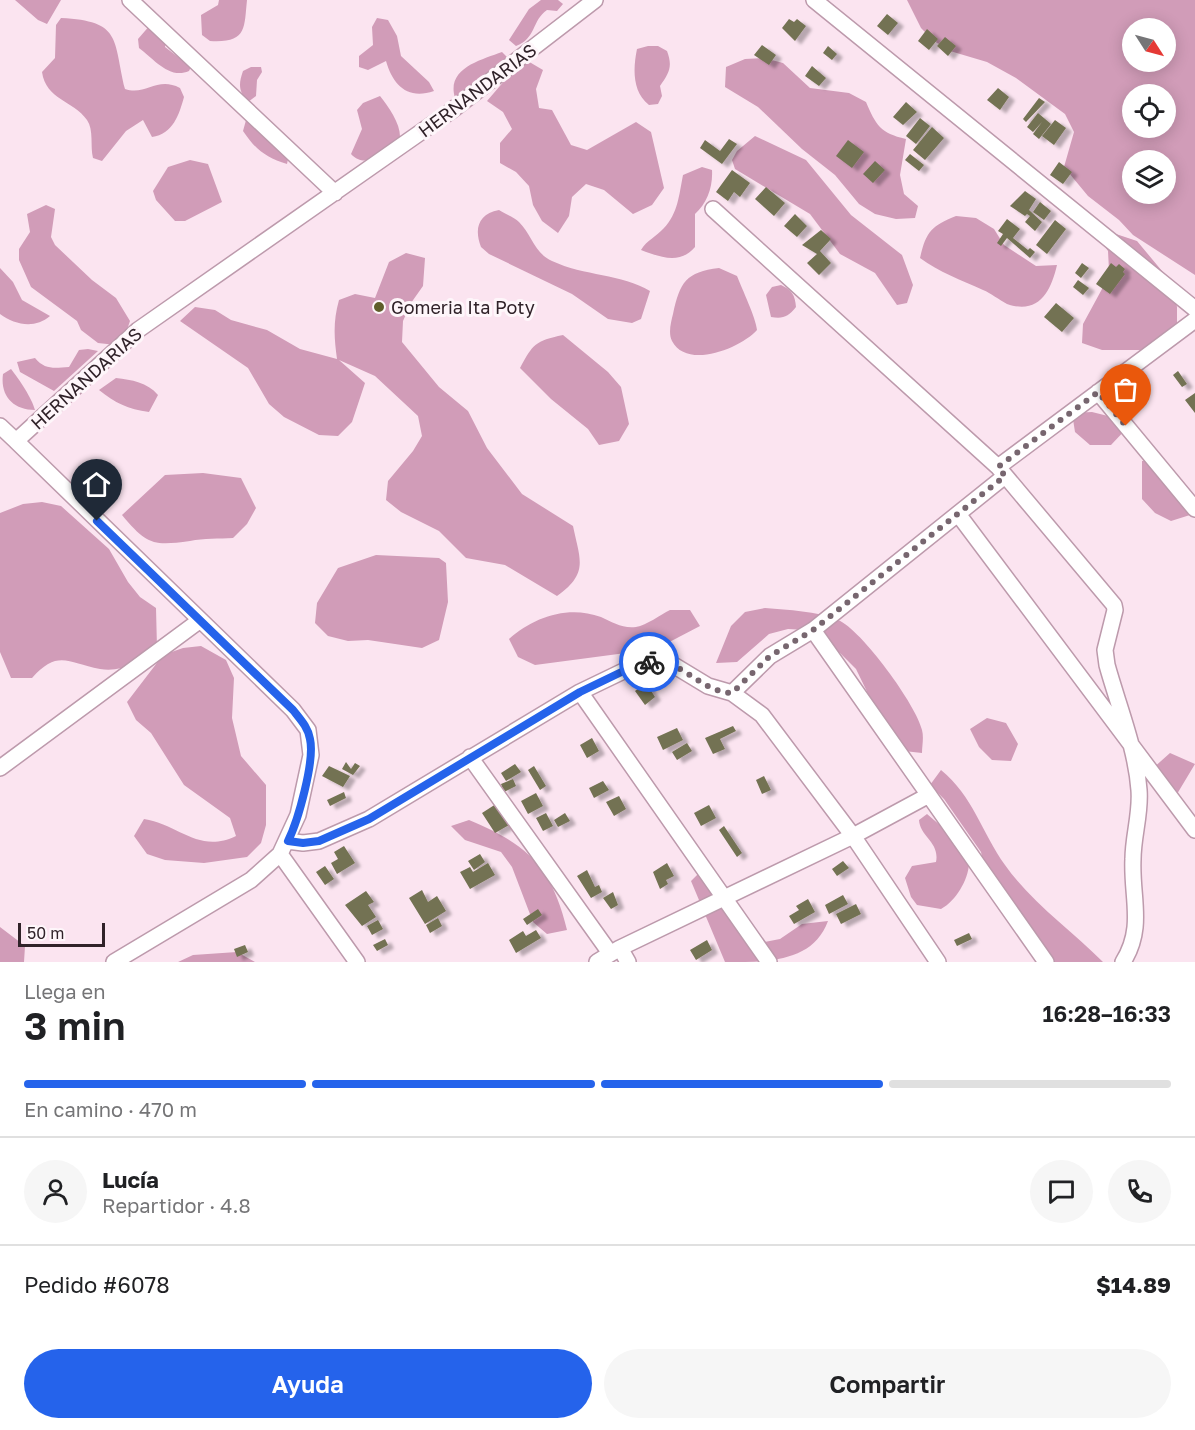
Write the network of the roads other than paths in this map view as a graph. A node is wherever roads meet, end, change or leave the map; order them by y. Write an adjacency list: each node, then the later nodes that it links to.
1 (130, 0): 4 (street)
2 (595, 0): 4 (street, HERNANDARIAS)
3 (814, 0): 6 (street)
4 (335, 193): 10 (street, HERNANDARIAS)
5 (713, 209): 12 (street)
6 (1195, 309)
7 (1195, 320): 8 (street)
8 (1098, 392): 12 (street); 13 (street)
9 (0, 426): 10 (street)
10 (16, 441): 11 (street); 15 (street, HERNANDARIAS)
11 (0, 442)
12 (1002, 471): 14 (street); 19 (street)
13 (1195, 509)
14 (958, 514): 16 (street); 19 (street)
15 (199, 621): 21 (street); 25 (street, HERNANDARIAS)
16 (813, 630): 18 (street); 22 (street)
17 (580, 692): 18 (street); 20 (street); 26 (street)
18 (732, 693): 24 (street)
19 (1129, 743): 23 (street); 34 (street)
20 (470, 757): 25 (street); 27 (street)
21 (0, 768)
22 (929, 795): 24 (street); 33 (street)
23 (1195, 830)
24 (853, 836): 26 (street); 32 (street)
25 (284, 847): 28 (street); 29 (street)
26 (724, 897): 27 (street); 31 (street)
27 (609, 954): 30 (street)
28 (114, 962)
29 (357, 962)
30 (628, 962)
31 (769, 962)
32 (938, 962)
33 (1046, 962)
34 (1122, 962)

